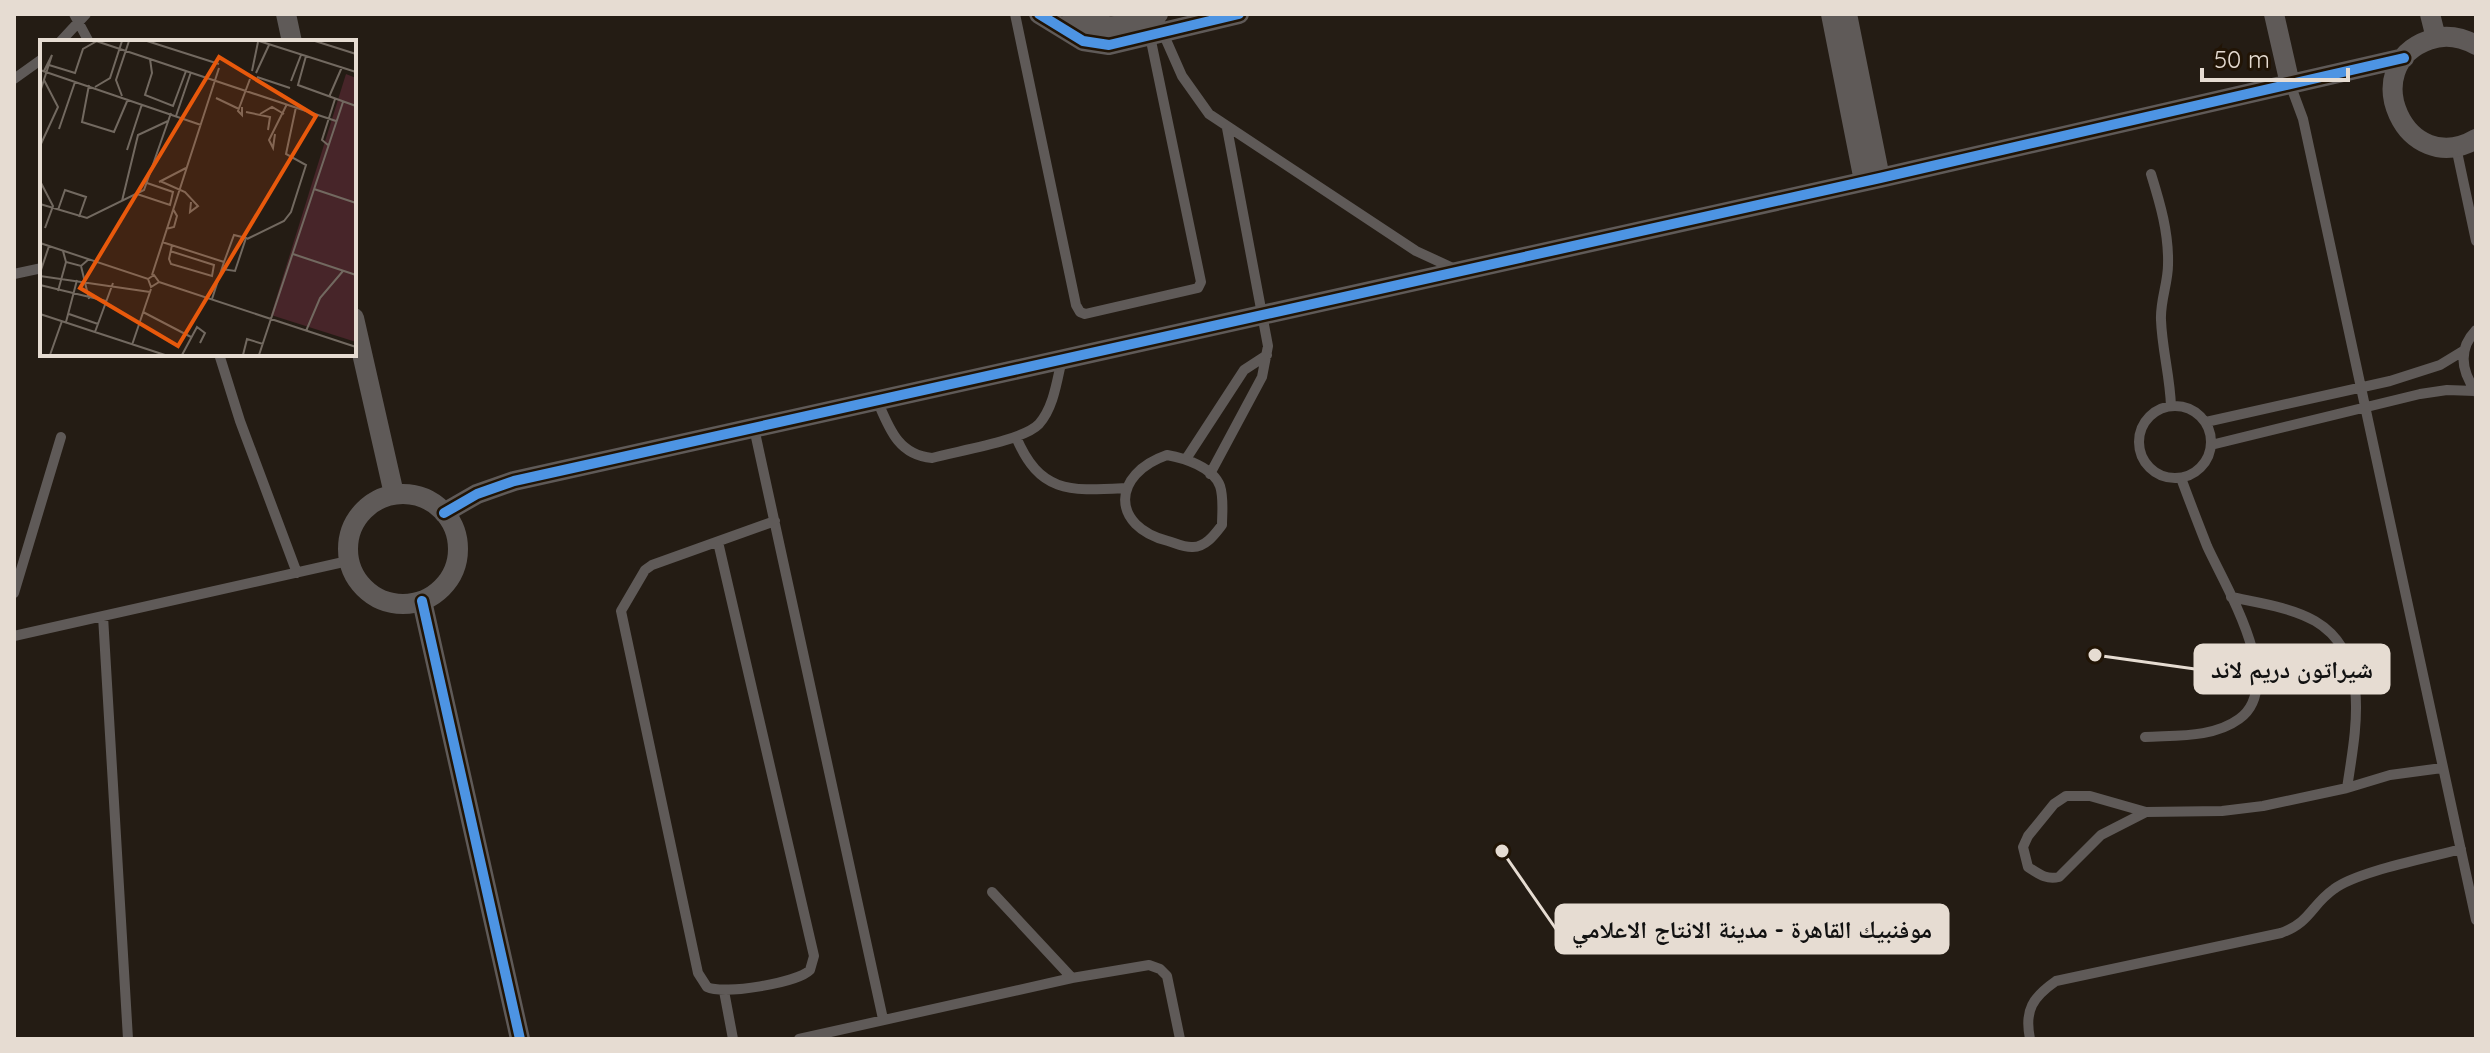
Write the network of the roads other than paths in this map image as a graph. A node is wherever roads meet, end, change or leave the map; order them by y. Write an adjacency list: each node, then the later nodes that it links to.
1 (286, 14): 15 (street)
2 (1015, 14): 11 (lane)
3 (1039, 14): 11 (street)
4 (1072, 14): 11 (street)
5 (1239, 14): 11 (street)
6 (1831, 14): 25 (street)
7 (1847, 14): 25 (street)
8 (2274, 14): 20 (street)
9 (2430, 14): 12 (street)
10 (79, 17): 13 (lane); 14 (lane)
11 (1157, 22): 21 (lane)
12 (2436, 38): 16 (street); 17 (street)
13 (62, 40)
14 (88, 40)
15 (292, 40)
16 (2476, 45)
17 (2404, 58): 20 (street); 23 (street)
18 (40, 60): 19 (lane)
19 (14, 79)
20 (2290, 84): 25 (street); 37 (lane)
21 (1227, 128): 28 (lane); 30 (lane)
22 (2476, 139): 23 (street)
23 (2456, 147): 26 (lane)
24 (2151, 174): 40 (lane)
25 (1872, 180): 28 (street)
26 (2476, 241)
27 (40, 268): 29 (lane)
28 (1459, 271): 30 (street)
29 (15, 272)
30 (1263, 315): 34 (lane); 36 (street)
31 (356, 327): 51 (street)
32 (2476, 330): 33 (lane)
33 (2463, 351): 37 (lane); 38 (lane)
34 (1267, 355): 47 (lane); 48 (lane)
35 (220, 356): 56 (lane)
36 (1062, 359): 39 (street); 45 (lane)
37 (2360, 387): 41 (lane); 42 (lane)
38 (2476, 392): 41 (lane)
39 (877, 400): 43 (street); 45 (lane)
40 (2171, 406): 42 (lane); 49 (lane)
41 (2365, 409): 46 (lane); 63 (lane)
42 (2206, 422): 46 (lane)
43 (754, 428): 52 (street); 53 (lane)
44 (61, 437): 57 (lane)
45 (1016, 437): 50 (lane)
46 (2211, 445): 49 (lane)
47 (1186, 459): 48 (lane); 50 (lane)
48 (1210, 474): 50 (lane)
49 (2181, 478): 58 (lane)
50 (1126, 488)
51 (394, 494): 52 (street); 55 (street)
52 (444, 513): 59 (street)
53 (775, 521): 54 (lane); 71 (lane)
54 (718, 542): 70 (lane); 70 (lane)
55 (348, 561): 56 (lane); 59 (street)
56 (297, 573): 60 (lane)
57 (14, 593)
58 (2231, 597): 62 (lane); 64 (lane)
59 (422, 601): 74 (street)
60 (103, 616): 61 (lane); 73 (lane)
61 (14, 636)
62 (2145, 737)
63 (2442, 768): 64 (lane); 66 (lane)
64 (2347, 788): 65 (lane)
65 (2146, 812): 65 (lane)
66 (2461, 849): 68 (lane); 78 (lane)
67 (992, 892): 69 (lane)
68 (2476, 920)
69 (1072, 978): 71 (lane); 77 (lane)
70 (724, 991): 75 (lane)
71 (883, 1019): 72 (lane)
72 (821, 1036): 76 (lane)
73 (128, 1039)
74 (520, 1039)
75 (733, 1039)
76 (799, 1039)
77 (1180, 1039)
78 (2030, 1039)

